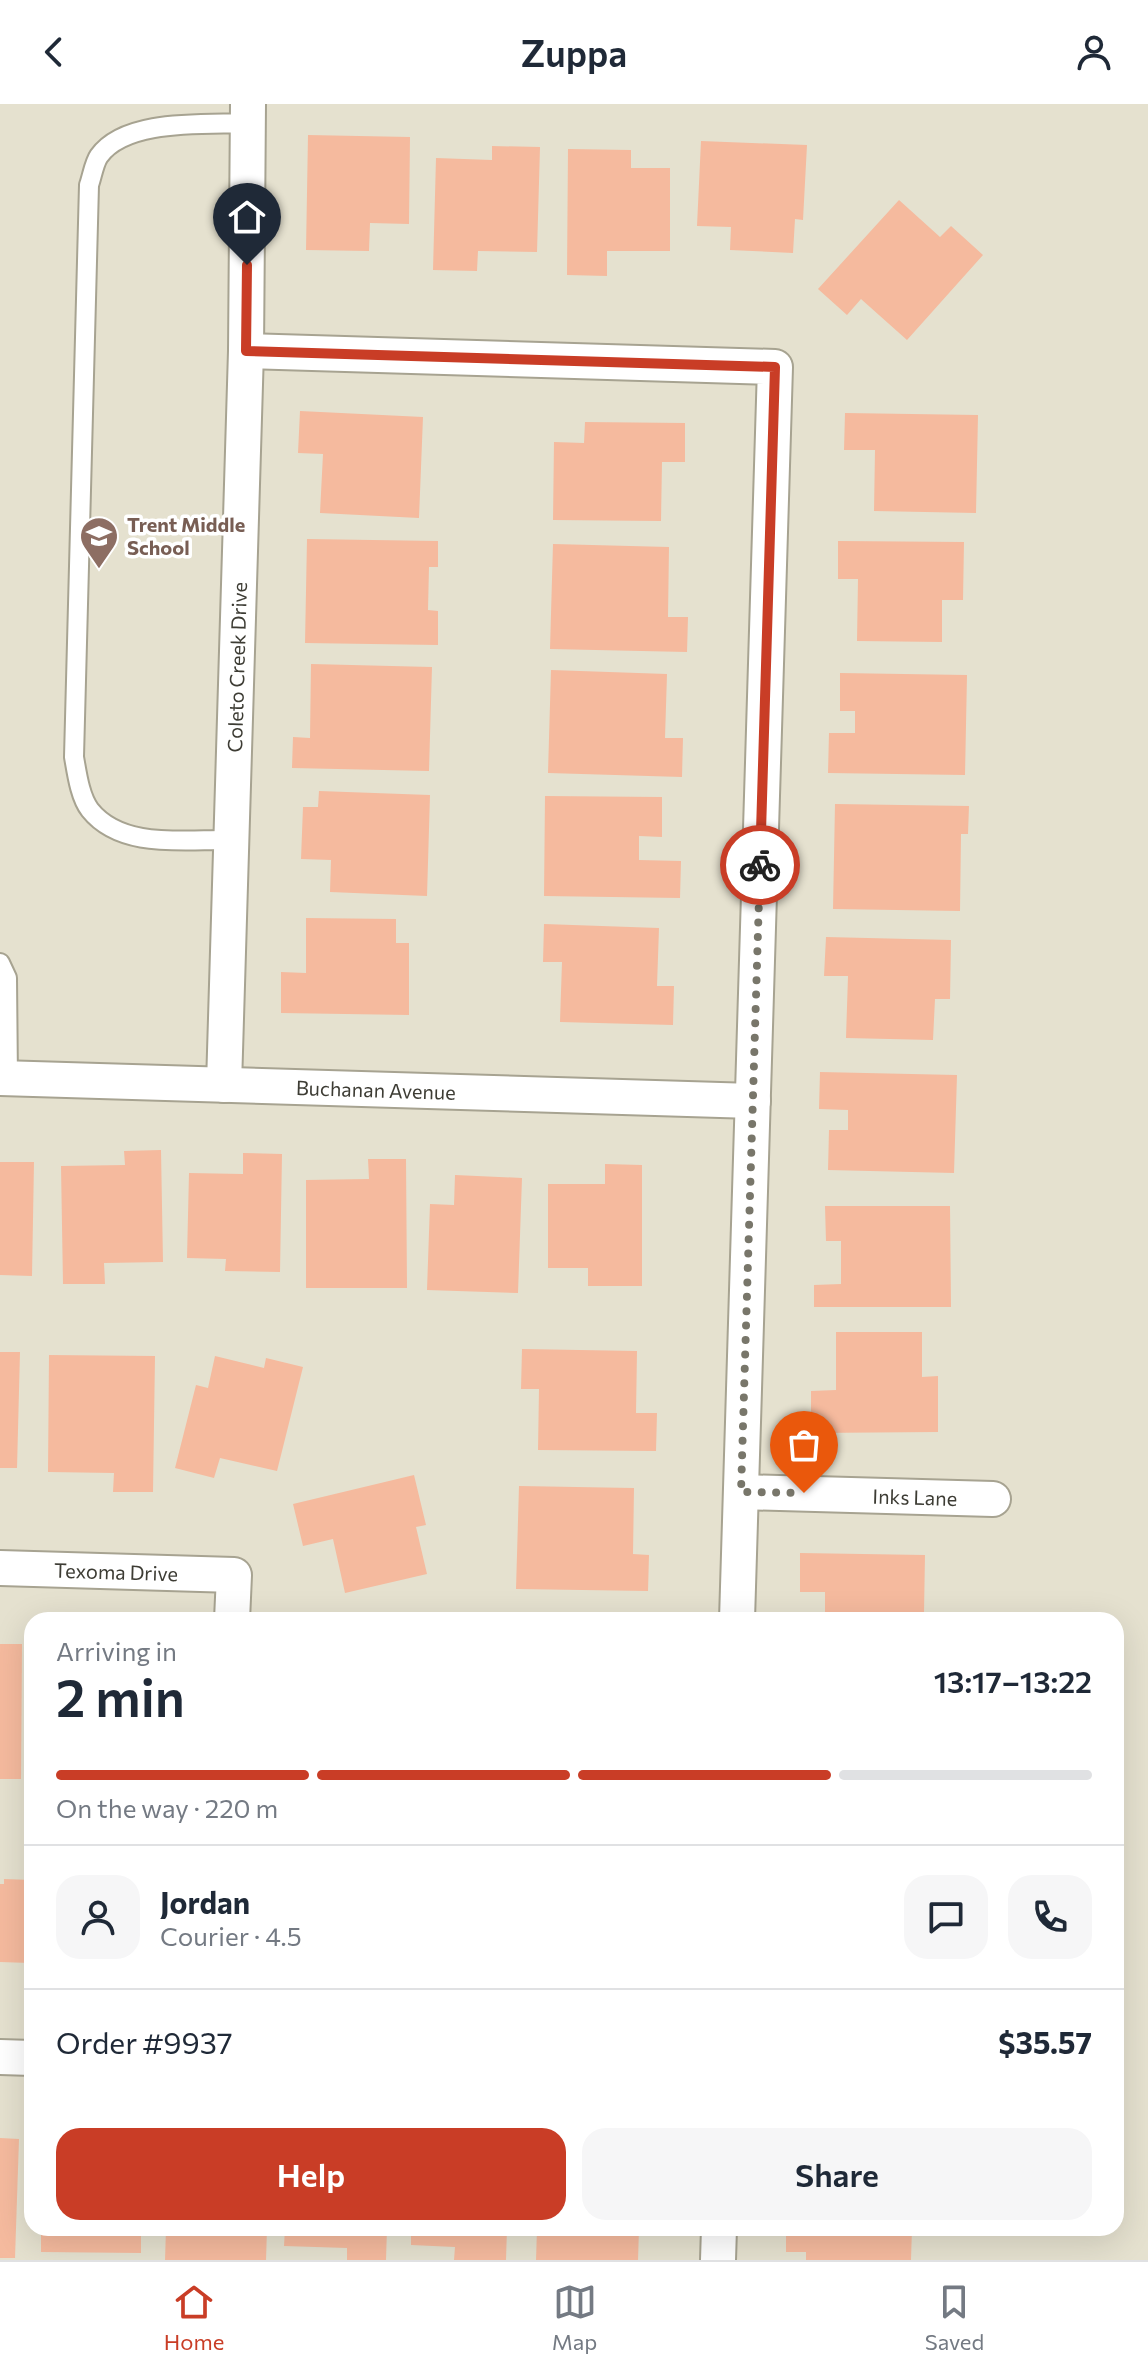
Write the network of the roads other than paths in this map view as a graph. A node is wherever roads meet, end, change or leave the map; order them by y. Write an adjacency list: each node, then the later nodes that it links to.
1 (248, 114): 2 (street, Coleto Creek Drive); 3 (lane)
2 (246, 351): 3 (street, Coleto Creek Drive); 7 (street)
3 (231, 840): 6 (street, Coleto Creek Drive)
4 (0, 963): 5 (lane)
5 (4, 1078): 6 (street, Buchanan Avenue)
6 (224, 1085): 7 (street, Buchanan Avenue)
7 (753, 1101): 8 (street)
8 (741, 1492): 9 (street, Inks Lane); 12 (street)
9 (993, 1499)
10 (0, 1568): 11 (street, Texoma Drive)
11 (232, 1612)
12 (737, 1612)
13 (0, 2057): 14 (street)
14 (24, 2058)
15 (719, 2236): 16 (street)
16 (718, 2260)

